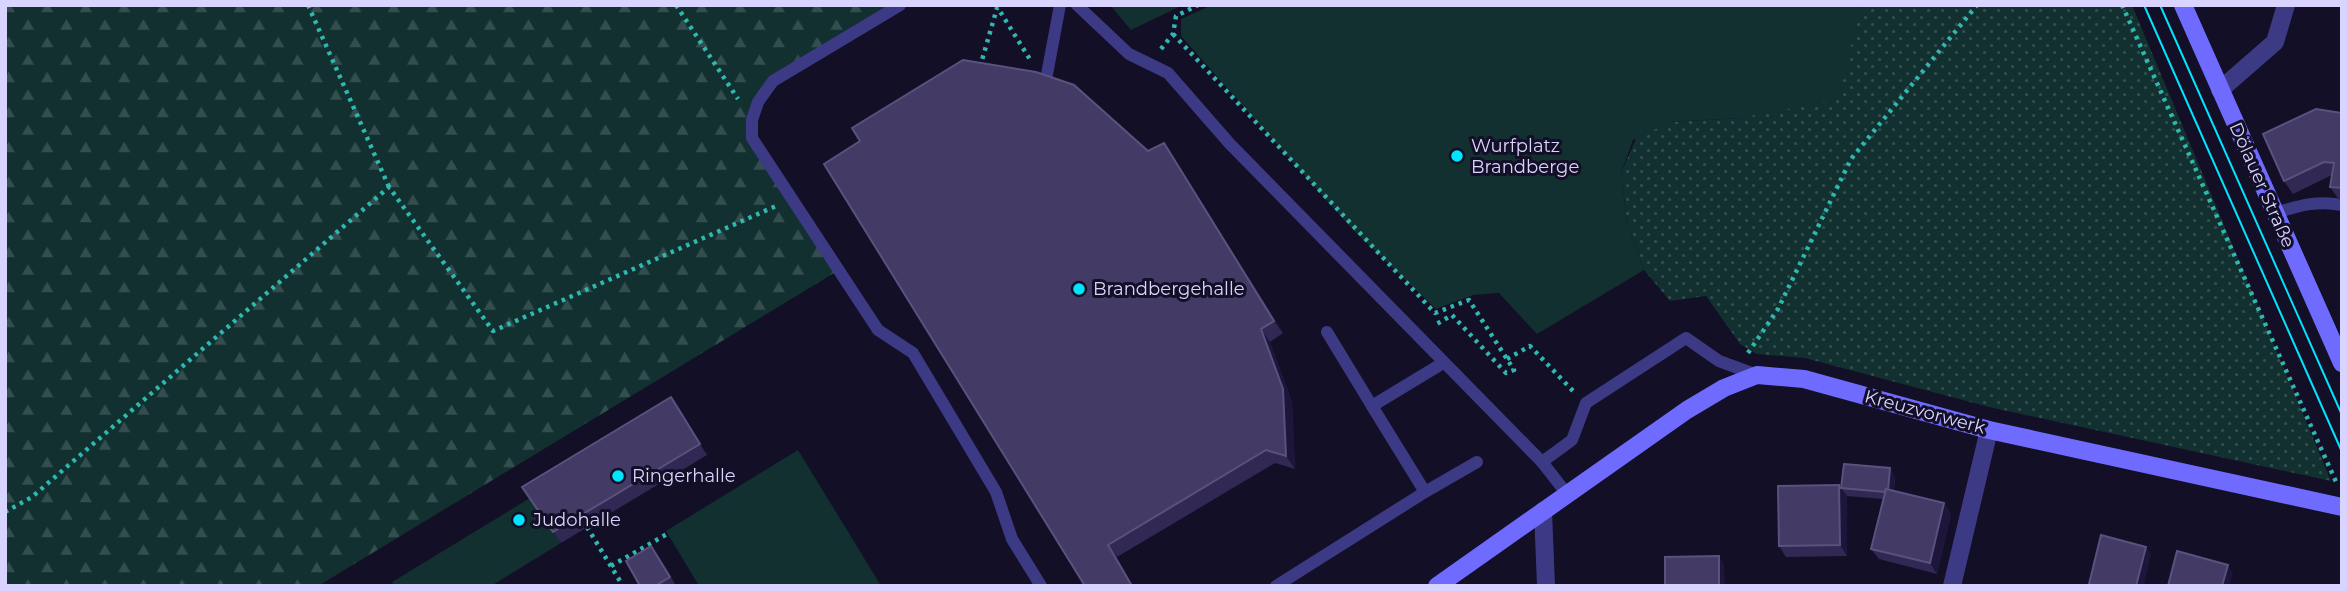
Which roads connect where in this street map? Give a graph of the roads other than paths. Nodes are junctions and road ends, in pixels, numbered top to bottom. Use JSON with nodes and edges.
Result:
{"nodes":[{"id":1,"x":900,"y":5,"type":"edge"},
{"id":2,"x":1059,"y":5,"type":"edge"},
{"id":3,"x":1077,"y":5,"type":"edge"},
{"id":4,"x":2183,"y":5,"type":"edge"},
{"id":5,"x":2286,"y":5,"type":"edge"},
{"id":6,"x":1045,"y":85,"type":"edge"},
{"id":7,"x":2220,"y":90,"type":"junction"},
{"id":8,"x":2342,"y":205,"type":"edge"},
{"id":9,"x":2275,"y":212,"type":"junction"},
{"id":10,"x":1327,"y":332,"type":"dead end"},
{"id":11,"x":1443,"y":363,"type":"junction"},
{"id":12,"x":2342,"y":363,"type":"edge"},
{"id":13,"x":1757,"y":375,"type":"junction"},
{"id":14,"x":1372,"y":406,"type":"junction"},
{"id":15,"x":1989,"y":430,"type":"junction"},
{"id":16,"x":1477,"y":462,"type":"dead end"},
{"id":17,"x":1542,"y":462,"type":"junction"},
{"id":18,"x":1425,"y":492,"type":"junction"},
{"id":19,"x":1567,"y":494,"type":"junction"},
{"id":20,"x":2341,"y":498,"type":"edge"},
{"id":21,"x":1543,"y":511,"type":"junction"},
{"id":22,"x":1041,"y":586,"type":"edge"},
{"id":23,"x":1276,"y":586,"type":"edge"},
{"id":24,"x":1437,"y":586,"type":"edge"},
{"id":25,"x":1546,"y":586,"type":"edge"},
{"id":26,"x":1952,"y":586,"type":"edge"}],
"edges":[{"from":1,"to":22,"type":"lane"},
{"from":2,"to":6,"type":"lane"},
{"from":3,"to":11,"type":"lane"},
{"from":4,"to":7,"type":"street","name":"Dölauer Straße"},
{"from":5,"to":7,"type":"street"},
{"from":7,"to":9,"type":"street","name":"Dölauer Straße"},
{"from":8,"to":9,"type":"lane"},
{"from":9,"to":12,"type":"street","name":"Dölauer Straße"},
{"from":10,"to":14,"type":"lane"},
{"from":11,"to":14,"type":"lane"},
{"from":11,"to":17,"type":"lane"},
{"from":13,"to":15,"type":"street","name":"Kreuzvorwerk"},
{"from":13,"to":17,"type":"lane"},
{"from":13,"to":19,"type":"street","name":"Kreuzvorwerk"},
{"from":14,"to":18,"type":"lane"},
{"from":15,"to":20,"type":"street","name":"Kreuzvorwerk"},
{"from":15,"to":26,"type":"street"},
{"from":16,"to":18,"type":"lane"},
{"from":17,"to":19,"type":"lane"},
{"from":18,"to":23,"type":"lane"},
{"from":19,"to":21,"type":"street","name":"Kreuzvorwerk"},
{"from":21,"to":24,"type":"street","name":"Kreuzvorwerk"},
{"from":21,"to":25,"type":"street"}]}
